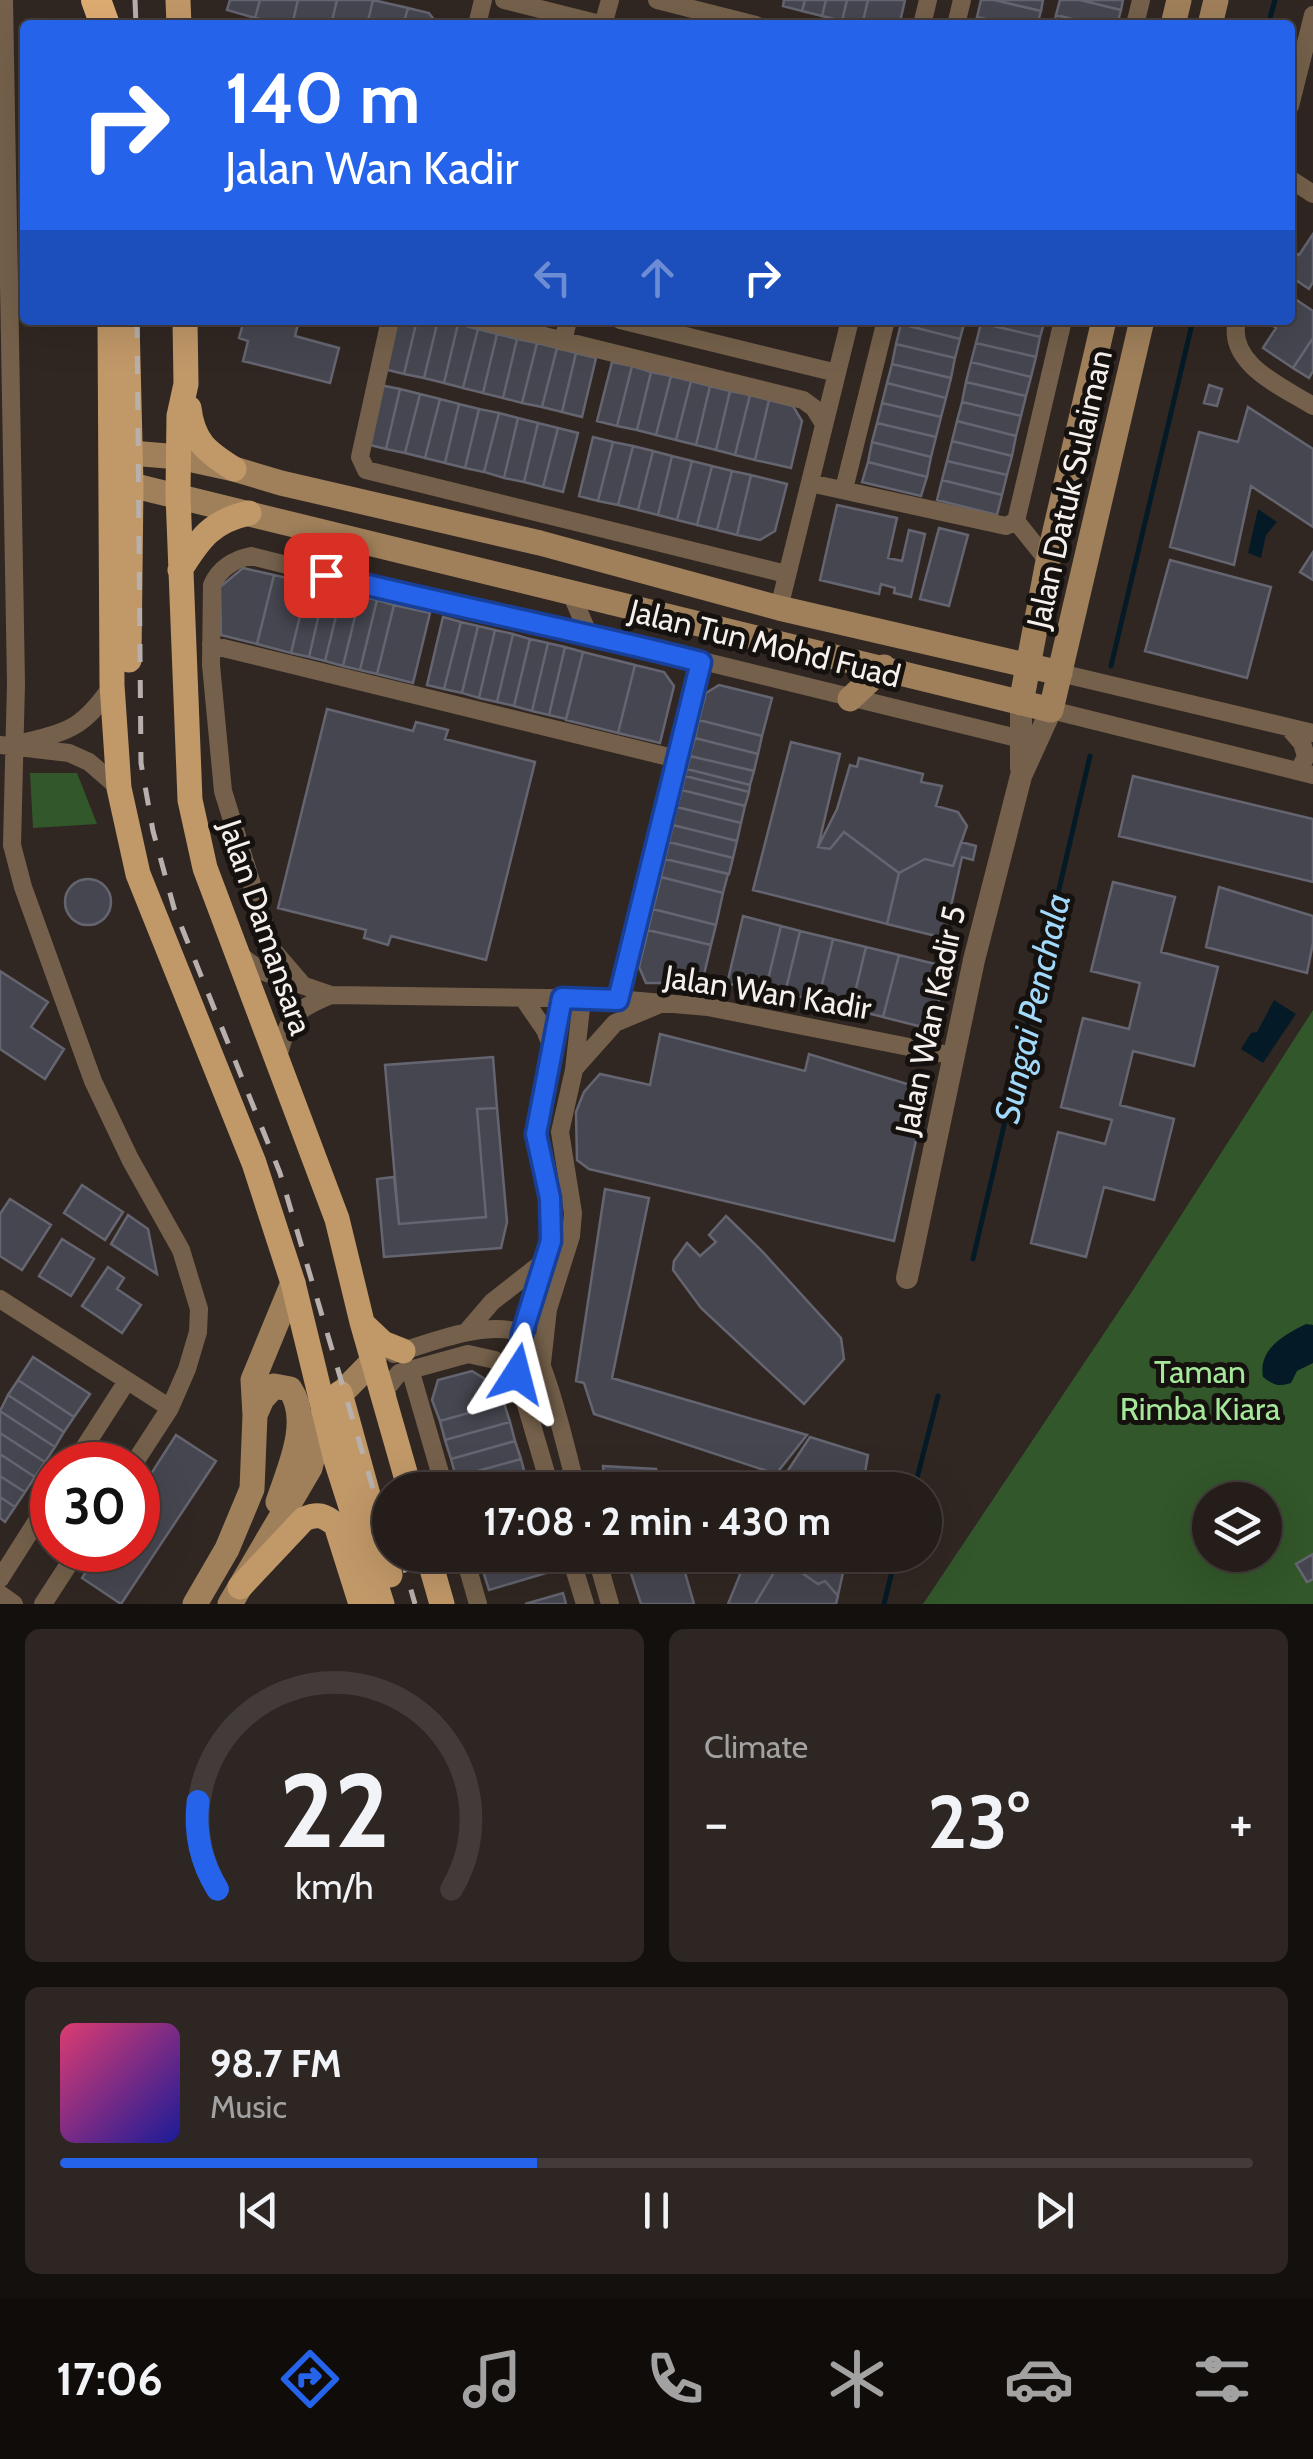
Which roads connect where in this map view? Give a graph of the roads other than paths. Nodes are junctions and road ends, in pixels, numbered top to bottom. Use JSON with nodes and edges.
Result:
{"nodes":[{"id":1,"x":4,"y":0,"type":"edge"},
{"id":2,"x":504,"y":0,"type":"edge"},
{"id":3,"x":656,"y":0,"type":"edge"},
{"id":4,"x":1313,"y":15,"type":"edge"},
{"id":5,"x":584,"y":20,"type":"edge"},
{"id":6,"x":736,"y":20,"type":"edge"},
{"id":7,"x":1295,"y":86,"type":"edge"},
{"id":8,"x":4,"y":218,"type":"edge"},
{"id":9,"x":110,"y":325,"type":"edge"},
{"id":10,"x":127,"y":325,"type":"edge"},
{"id":11,"x":185,"y":325,"type":"edge"},
{"id":12,"x":389,"y":325,"type":"edge"},
{"id":13,"x":499,"y":325,"type":"edge"},
{"id":14,"x":567,"y":325,"type":"edge"},
{"id":15,"x":640,"y":325,"type":"edge"},
{"id":16,"x":849,"y":325,"type":"edge"},
{"id":17,"x":885,"y":325,"type":"edge"},
{"id":18,"x":1062,"y":325,"type":"edge"},
{"id":19,"x":1103,"y":325,"type":"edge"},
{"id":20,"x":1141,"y":325,"type":"edge"},
{"id":21,"x":1236,"y":325,"type":"edge"},
{"id":22,"x":661,"y":330,"type":"junction"},
{"id":23,"x":563,"y":342,"type":"junction"},
{"id":24,"x":652,"y":364,"type":"junction"},
{"id":25,"x":836,"y":373,"type":"junction"},
{"id":26,"x":186,"y":384,"type":"junction"},
{"id":27,"x":1313,"y":406,"type":"edge"},
{"id":28,"x":824,"y":424,"type":"junction"},
{"id":29,"x":131,"y":453,"type":"junction"},
{"id":30,"x":180,"y":458,"type":"junction"},
{"id":31,"x":234,"y":469,"type":"junction"},
{"id":32,"x":380,"y":474,"type":"junction"},
{"id":33,"x":810,"y":483,"type":"junction"},
{"id":34,"x":131,"y":485,"type":"junction"},
{"id":35,"x":844,"y":489,"type":"junction"},
{"id":36,"x":178,"y":495,"type":"junction"},
{"id":37,"x":372,"y":502,"type":"junction"},
{"id":38,"x":250,"y":514,"type":"junction"},
{"id":39,"x":1016,"y":521,"type":"junction"},
{"id":40,"x":1048,"y":562,"type":"junction"},
{"id":41,"x":180,"y":570,"type":"junction"},
{"id":42,"x":786,"y":574,"type":"junction"},
{"id":43,"x":570,"y":591,"type":"junction"},
{"id":44,"x":779,"y":608,"type":"junction"},
{"id":45,"x":1038,"y":608,"type":"junction"},
{"id":46,"x":588,"y":633,"type":"junction"},
{"id":47,"x":210,"y":644,"type":"junction"},
{"id":48,"x":983,"y":655,"type":"junction"},
{"id":49,"x":701,"y":662,"type":"junction"},
{"id":50,"x":876,"y":665,"type":"junction"},
{"id":51,"x":1026,"y":665,"type":"junction"},
{"id":52,"x":1060,"y":673,"type":"junction"},
{"id":53,"x":112,"y":686,"type":"junction"},
{"id":54,"x":850,"y":699,"type":"junction"},
{"id":55,"x":1021,"y":704,"type":"junction"},
{"id":56,"x":1052,"y":710,"type":"junction"},
{"id":57,"x":1289,"y":728,"type":"junction"},
{"id":58,"x":1313,"y":733,"type":"edge"},
{"id":59,"x":1020,"y":738,"type":"junction"},
{"id":60,"x":8,"y":745,"type":"edge"},
{"id":61,"x":677,"y":759,"type":"junction"},
{"id":62,"x":1306,"y":773,"type":"edge"},
{"id":63,"x":1021,"y":776,"type":"junction"},
{"id":64,"x":119,"y":788,"type":"junction"},
{"id":65,"x":236,"y":952,"type":"junction"},
{"id":66,"x":303,"y":985,"type":"junction"},
{"id":67,"x":330,"y":995,"type":"junction"},
{"id":68,"x":522,"y":998,"type":"junction"},
{"id":69,"x":562,"y":998,"type":"junction"},
{"id":70,"x":582,"y":1000,"type":"junction"},
{"id":71,"x":618,"y":1000,"type":"junction"},
{"id":72,"x":663,"y":1003,"type":"junction"},
{"id":73,"x":553,"y":1050,"type":"junction"},
{"id":74,"x":954,"y":1056,"type":"junction"},
{"id":75,"x":277,"y":1059,"type":"junction"},
{"id":76,"x":574,"y":1070,"type":"junction"},
{"id":77,"x":547,"y":1258,"type":"junction"},
{"id":78,"x":906,"y":1278,"type":"dead end"},
{"id":79,"x":293,"y":1283,"type":"junction"},
{"id":80,"x":0,"y":1299,"type":"edge"},
{"id":81,"x":362,"y":1322,"type":"junction"},
{"id":82,"x":468,"y":1330,"type":"junction"},
{"id":83,"x":522,"y":1334,"type":"junction"},
{"id":84,"x":374,"y":1360,"type":"junction"},
{"id":85,"x":408,"y":1360,"type":"junction"},
{"id":86,"x":542,"y":1363,"type":"junction"},
{"id":87,"x":517,"y":1374,"type":"junction"},
{"id":88,"x":128,"y":1381,"type":"junction"},
{"id":89,"x":332,"y":1402,"type":"junction"},
{"id":90,"x":170,"y":1408,"type":"junction"},
{"id":91,"x":387,"y":1412,"type":"junction"},
{"id":92,"x":255,"y":1415,"type":"junction"},
{"id":93,"x":88,"y":1442,"type":"edge"},
{"id":94,"x":148,"y":1442,"type":"edge"},
{"id":95,"x":336,"y":1460,"type":"junction"},
{"id":96,"x":405,"y":1472,"type":"edge"},
{"id":97,"x":440,"y":1472,"type":"edge"},
{"id":98,"x":546,"y":1472,"type":"edge"},
{"id":99,"x":572,"y":1472,"type":"edge"},
{"id":100,"x":30,"y":1532,"type":"edge"},
{"id":101,"x":343,"y":1546,"type":"junction"},
{"id":102,"x":262,"y":1551,"type":"junction"},
{"id":103,"x":64,"y":1572,"type":"edge"},
{"id":104,"x":433,"y":1572,"type":"edge"},
{"id":105,"x":469,"y":1572,"type":"edge"},
{"id":106,"x":575,"y":1572,"type":"edge"},
{"id":107,"x":601,"y":1572,"type":"edge"},
{"id":108,"x":0,"y":1579,"type":"edge"},
{"id":109,"x":0,"y":1594,"type":"edge"},
{"id":110,"x":235,"y":1596,"type":"edge"},
{"id":111,"x":14,"y":1604,"type":"edge"},
{"id":112,"x":43,"y":1604,"type":"edge"},
{"id":113,"x":195,"y":1604,"type":"edge"},
{"id":114,"x":360,"y":1604,"type":"edge"},
{"id":115,"x":382,"y":1604,"type":"edge"},
{"id":116,"x":398,"y":1604,"type":"edge"},
{"id":117,"x":442,"y":1604,"type":"edge"},
{"id":118,"x":478,"y":1604,"type":"edge"},
{"id":119,"x":585,"y":1604,"type":"edge"},
{"id":120,"x":610,"y":1604,"type":"edge"}],
"edges":[{"from":1,"to":8,"type":"street"},
{"from":2,"to":5,"type":"street"},
{"from":3,"to":6,"type":"street"},
{"from":4,"to":7,"type":"street"},
{"from":8,"to":60,"type":"street"},
{"from":9,"to":53,"type":"main road"},
{"from":10,"to":29,"type":"main road"},
{"from":11,"to":26,"type":"main road","name":"Jalan Damansara"},
{"from":12,"to":32,"type":"street"},
{"from":13,"to":23,"type":"street"},
{"from":14,"to":23,"type":"street"},
{"from":15,"to":22,"type":"street"},
{"from":16,"to":25,"type":"street"},
{"from":17,"to":35,"type":"street"},
{"from":18,"to":39,"type":"street"},
{"from":19,"to":40,"type":"main road","name":"Jalan Datuk Sulaiman"},
{"from":20,"to":52,"type":"main road","name":"Jalan Datuk Sulaiman"},
{"from":21,"to":27,"type":"street"},
{"from":22,"to":24,"type":"street"},
{"from":22,"to":25,"type":"street"},
{"from":23,"to":24,"type":"street"},
{"from":24,"to":28,"type":"street"},
{"from":25,"to":28,"type":"street"},
{"from":26,"to":30,"type":"main road","name":"Jalan Damansara"},
{"from":26,"to":31,"type":"main road"},
{"from":28,"to":33,"type":"street"},
{"from":29,"to":30,"type":"main road","name":"Jalan Tun Mohd Fuad"},
{"from":29,"to":34,"type":"main road"},
{"from":30,"to":31,"type":"main road","name":"Jalan Tun Mohd Fuad"},
{"from":30,"to":36,"type":"main road","name":"Jalan Damansara"},
{"from":31,"to":37,"type":"main road","name":"Jalan Tun Mohd Fuad"},
{"from":32,"to":37,"type":"street"},
{"from":32,"to":42,"type":"street"},
{"from":33,"to":35,"type":"street"},
{"from":33,"to":42,"type":"street"},
{"from":34,"to":36,"type":"main road","name":"Jalan Tun Mohd Fuad"},
{"from":34,"to":64,"type":"main road"},
{"from":35,"to":39,"type":"street"},
{"from":36,"to":38,"type":"main road","name":"Jalan Tun Mohd Fuad"},
{"from":36,"to":41,"type":"main road","name":"Jalan Damansara"},
{"from":37,"to":44,"type":"main road","name":"Jalan Tun Mohd Fuad"},
{"from":38,"to":41,"type":"main road"},
{"from":38,"to":43,"type":"main road","name":"Jalan Tun Mohd Fuad"},
{"from":39,"to":40,"type":"street"},
{"from":40,"to":45,"type":"main road","name":"Jalan Datuk Sulaiman"},
{"from":41,"to":65,"type":"main road","name":"Jalan Damansara"},
{"from":42,"to":44,"type":"street"},
{"from":43,"to":46,"type":"street"},
{"from":43,"to":50,"type":"main road","name":"Jalan Tun Mohd Fuad"},
{"from":44,"to":48,"type":"main road","name":"Jalan Tun Mohd Fuad"},
{"from":44,"to":50,"type":"main road"},
{"from":45,"to":48,"type":"main road"},
{"from":45,"to":51,"type":"main road","name":"Jalan Datuk Sulaiman"},
{"from":46,"to":47,"type":"street","name":"Jalan Tun Mohd Fuad"},
{"from":46,"to":49,"type":"street","name":"Jalan Tun Mohd Fuad"},
{"from":47,"to":61,"type":"street"},
{"from":47,"to":66,"type":"street","name":"Jalan Tun Mohd Fuad"},
{"from":48,"to":51,"type":"main road","name":"Jalan Tun Mohd Fuad"},
{"from":49,"to":54,"type":"street","name":"Jalan Tun Mohd Fuad"},
{"from":49,"to":61,"type":"street"},
{"from":50,"to":54,"type":"main road"},
{"from":50,"to":55,"type":"main road","name":"Jalan Tun Mohd Fuad"},
{"from":51,"to":52,"type":"main road","name":"Jalan Tun Mohd Fuad"},
{"from":51,"to":55,"type":"main road","name":"Jalan Datuk Sulaiman"},
{"from":52,"to":56,"type":"main road","name":"Jalan Datuk Sulaiman"},
{"from":52,"to":57,"type":"street","name":"Jalan Tun Mohd Fuad"},
{"from":53,"to":60,"type":"street"},
{"from":53,"to":64,"type":"main road"},
{"from":54,"to":59,"type":"street","name":"Jalan Tun Mohd Fuad"},
{"from":55,"to":56,"type":"main road","name":"Jalan Tun Mohd Fuad"},
{"from":55,"to":59,"type":"street","name":"Jalan Wan Kadir 5"},
{"from":56,"to":62,"type":"street","name":"Jalan Tun Mohd Fuad"},
{"from":56,"to":63,"type":"street","name":"Jalan Wan Kadir 5"},
{"from":57,"to":58,"type":"street","name":"Jalan Tun Mohd Fuad"},
{"from":57,"to":62,"type":"street","name":"Jalan Tun Mohd Fuad"},
{"from":59,"to":63,"type":"street","name":"Jalan Wan Kadir 5"},
{"from":60,"to":64,"type":"street"},
{"from":60,"to":90,"type":"street"},
{"from":61,"to":71,"type":"street"},
{"from":63,"to":74,"type":"street","name":"Jalan Wan Kadir 5"},
{"from":64,"to":79,"type":"main road"},
{"from":65,"to":66,"type":"street","name":"Jalan Wan Kadir"},
{"from":65,"to":75,"type":"main road","name":"Jalan Damansara"},
{"from":66,"to":67,"type":"street","name":"Jalan Wan Kadir"},
{"from":67,"to":68,"type":"street","name":"Jalan Wan Kadir"},
{"from":67,"to":75,"type":"street"},
{"from":68,"to":69,"type":"street","name":"Jalan Wan Kadir"},
{"from":68,"to":73,"type":"street"},
{"from":69,"to":70,"type":"street","name":"Jalan Wan Kadir"},
{"from":69,"to":73,"type":"street"},
{"from":70,"to":71,"type":"street","name":"Jalan Wan Kadir"},
{"from":70,"to":76,"type":"street"},
{"from":71,"to":72,"type":"street","name":"Jalan Wan Kadir"},
{"from":72,"to":74,"type":"street","name":"Jalan Wan Kadir"},
{"from":72,"to":76,"type":"street"},
{"from":73,"to":77,"type":"street"},
{"from":74,"to":78,"type":"street","name":"Jalan Wan Kadir 5"},
{"from":75,"to":81,"type":"main road","name":"Jalan Damansara"},
{"from":76,"to":86,"type":"street"},
{"from":77,"to":82,"type":"street"},
{"from":77,"to":83,"type":"street"},
{"from":79,"to":89,"type":"main road"},
{"from":79,"to":92,"type":"main road"},
{"from":80,"to":88,"type":"street"},
{"from":81,"to":84,"type":"main road","name":"Jalan Damansara"},
{"from":81,"to":85,"type":"main road"},
{"from":82,"to":83,"type":"street"},
{"from":82,"to":85,"type":"street"},
{"from":83,"to":86,"type":"street"},
{"from":83,"to":87,"type":"street"},
{"from":84,"to":85,"type":"street"},
{"from":84,"to":89,"type":"main road"},
{"from":84,"to":91,"type":"main road","name":"Jalan Damansara"},
{"from":85,"to":87,"type":"street"},
{"from":85,"to":91,"type":"street"},
{"from":85,"to":97,"type":"street"},
{"from":86,"to":99,"type":"street"},
{"from":87,"to":98,"type":"street"},
{"from":88,"to":90,"type":"street"},
{"from":88,"to":93,"type":"street"},
{"from":89,"to":95,"type":"main road"},
{"from":89,"to":102,"type":"main road"},
{"from":89,"to":116,"type":"main road"},
{"from":90,"to":94,"type":"street"},
{"from":91,"to":96,"type":"main road","name":"Jalan Damansara"},
{"from":92,"to":102,"type":"main road"},
{"from":92,"to":113,"type":"main road"},
{"from":95,"to":101,"type":"main road"},
{"from":95,"to":115,"type":"main road"},
{"from":100,"to":108,"type":"street"},
{"from":101,"to":110,"type":"main road"},
{"from":101,"to":114,"type":"main road"},
{"from":102,"to":110,"type":"main road"},
{"from":103,"to":112,"type":"street"},
{"from":104,"to":117,"type":"main road"},
{"from":105,"to":118,"type":"street"},
{"from":106,"to":119,"type":"street"},
{"from":107,"to":120,"type":"street"},
{"from":109,"to":111,"type":"street"}]}
